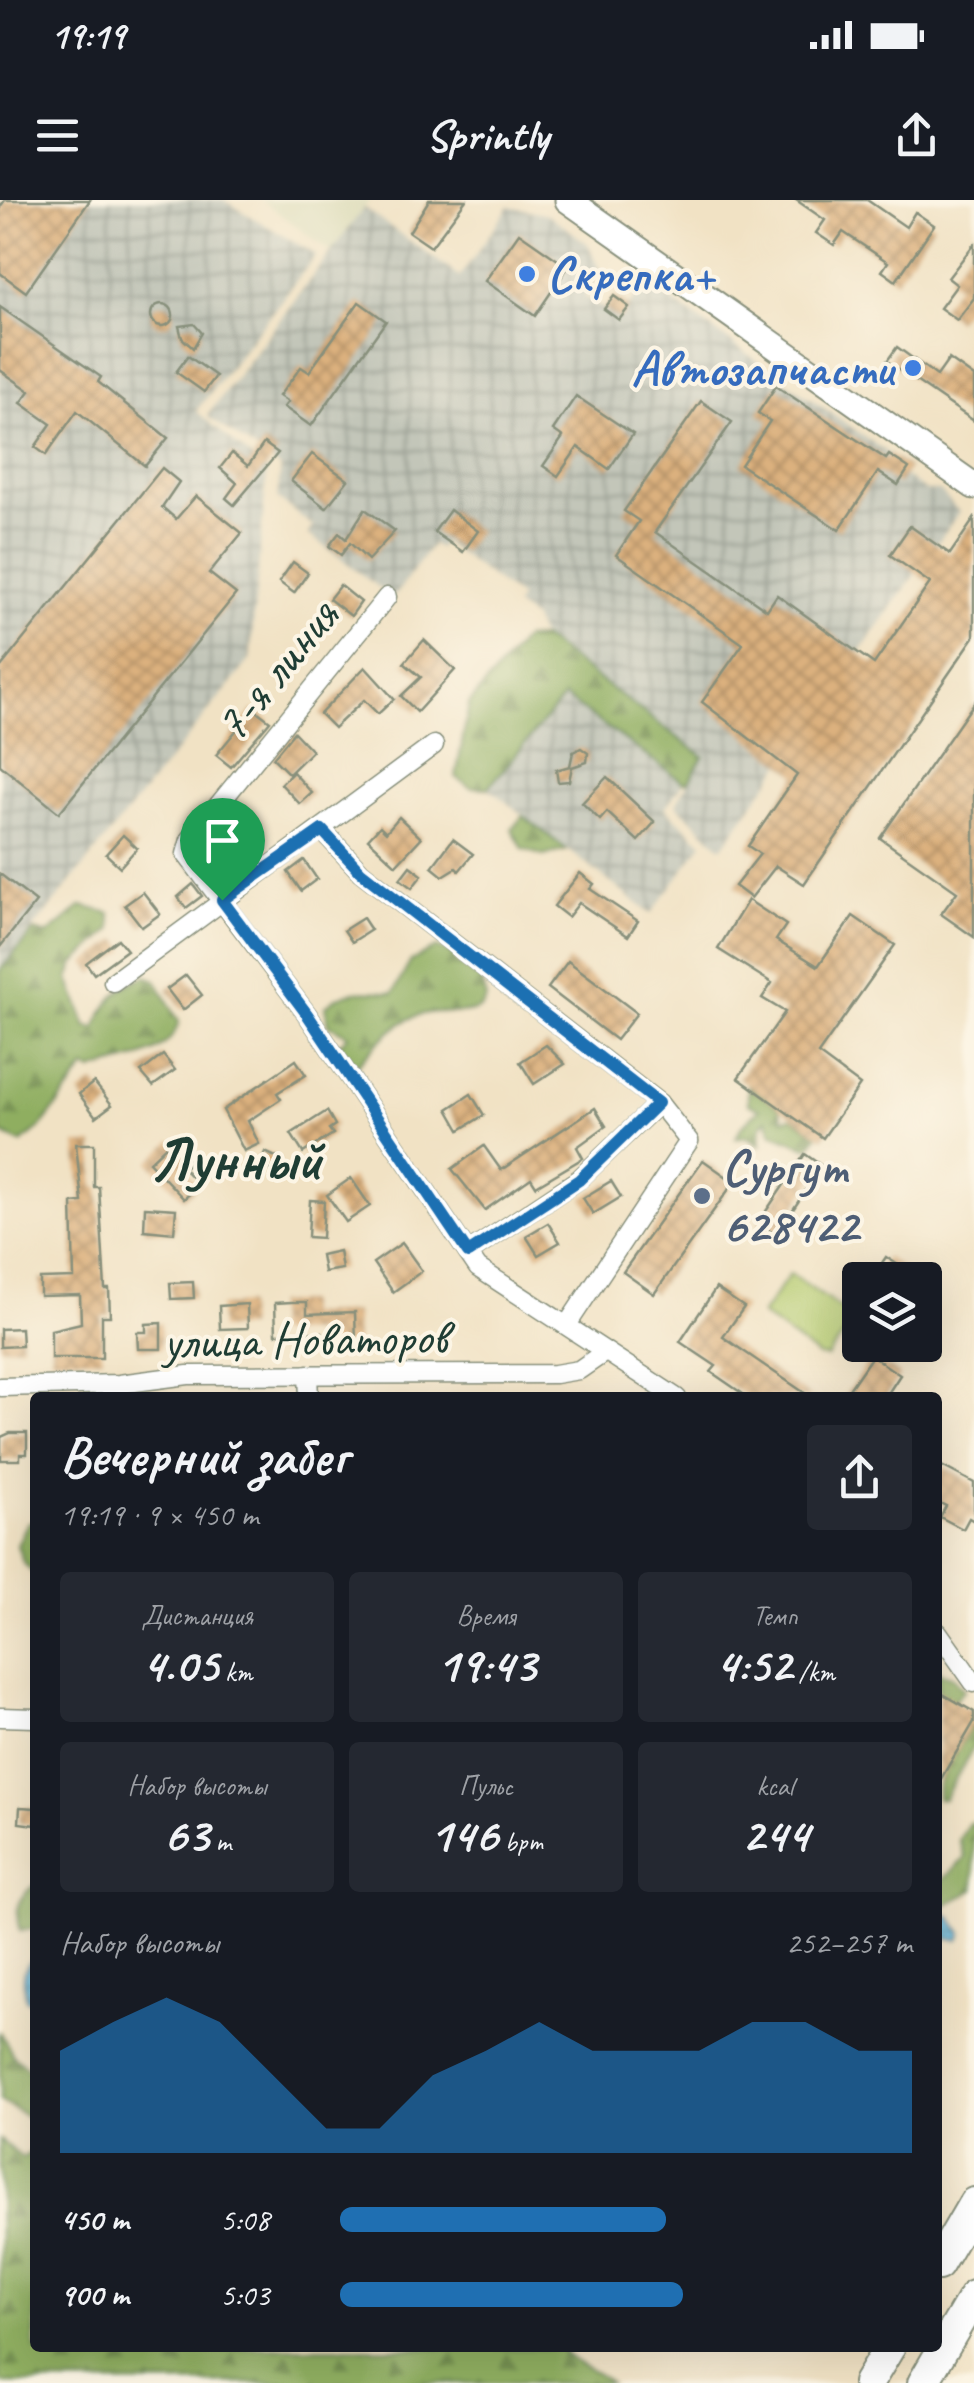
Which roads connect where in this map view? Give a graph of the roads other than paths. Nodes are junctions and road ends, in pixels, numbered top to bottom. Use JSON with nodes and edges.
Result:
{"nodes":[{"id":1,"x":568,"y":200,"type":"edge"},
{"id":2,"x":974,"y":486,"type":"edge"},
{"id":3,"x":387,"y":597,"type":"dead end"},
{"id":4,"x":434,"y":745,"type":"dead end"},
{"id":5,"x":322,"y":830,"type":"junction"},
{"id":6,"x":222,"y":900,"type":"junction"},
{"id":7,"x":114,"y":982,"type":"dead end"},
{"id":8,"x":658,"y":1103,"type":"junction"},
{"id":9,"x":468,"y":1253,"type":"junction"},
{"id":10,"x":566,"y":1325,"type":"junction"},
{"id":11,"x":605,"y":1352,"type":"junction"},
{"id":12,"x":308,"y":1374,"type":"junction"},
{"id":13,"x":412,"y":1377,"type":"junction"},
{"id":14,"x":0,"y":1387,"type":"edge"},
{"id":15,"x":308,"y":1392,"type":"edge"},
{"id":16,"x":412,"y":1392,"type":"edge"},
{"id":17,"x":667,"y":1392,"type":"edge"},
{"id":18,"x":942,"y":1638,"type":"edge"},
{"id":19,"x":974,"y":1682,"type":"edge"},
{"id":20,"x":0,"y":1717,"type":"edge"},
{"id":21,"x":30,"y":1718,"type":"edge"},
{"id":22,"x":974,"y":2203,"type":"edge"},
{"id":23,"x":942,"y":2258,"type":"edge"},
{"id":24,"x":974,"y":2296,"type":"edge"},
{"id":25,"x":942,"y":2351,"type":"edge"},
{"id":26,"x":887,"y":2352,"type":"edge"},
{"id":27,"x":941,"y":2352,"type":"edge"},
{"id":28,"x":868,"y":2383,"type":"edge"},
{"id":29,"x":923,"y":2383,"type":"edge"}],
"edges":[{"from":1,"to":2,"type":"main road"},
{"from":3,"to":6,"type":"street","name":"7-я линия"},
{"from":4,"to":5,"type":"street"},
{"from":5,"to":6,"type":"street"},
{"from":5,"to":8,"type":"street"},
{"from":6,"to":7,"type":"street"},
{"from":6,"to":9,"type":"street"},
{"from":8,"to":9,"type":"street"},
{"from":8,"to":10,"type":"street"},
{"from":9,"to":10,"type":"street"},
{"from":10,"to":11,"type":"street"},
{"from":11,"to":13,"type":"street","name":"улица Новаторов"},
{"from":11,"to":17,"type":"street"},
{"from":12,"to":13,"type":"street","name":"улица Новаторов"},
{"from":12,"to":14,"type":"street","name":"улица Новаторов"},
{"from":12,"to":15,"type":"street"},
{"from":13,"to":16,"type":"street"},
{"from":18,"to":19,"type":"street"},
{"from":20,"to":21,"type":"street"},
{"from":22,"to":23,"type":"main road"},
{"from":24,"to":25,"type":"main road"},
{"from":26,"to":28,"type":"main road"},
{"from":27,"to":29,"type":"main road"}]}
